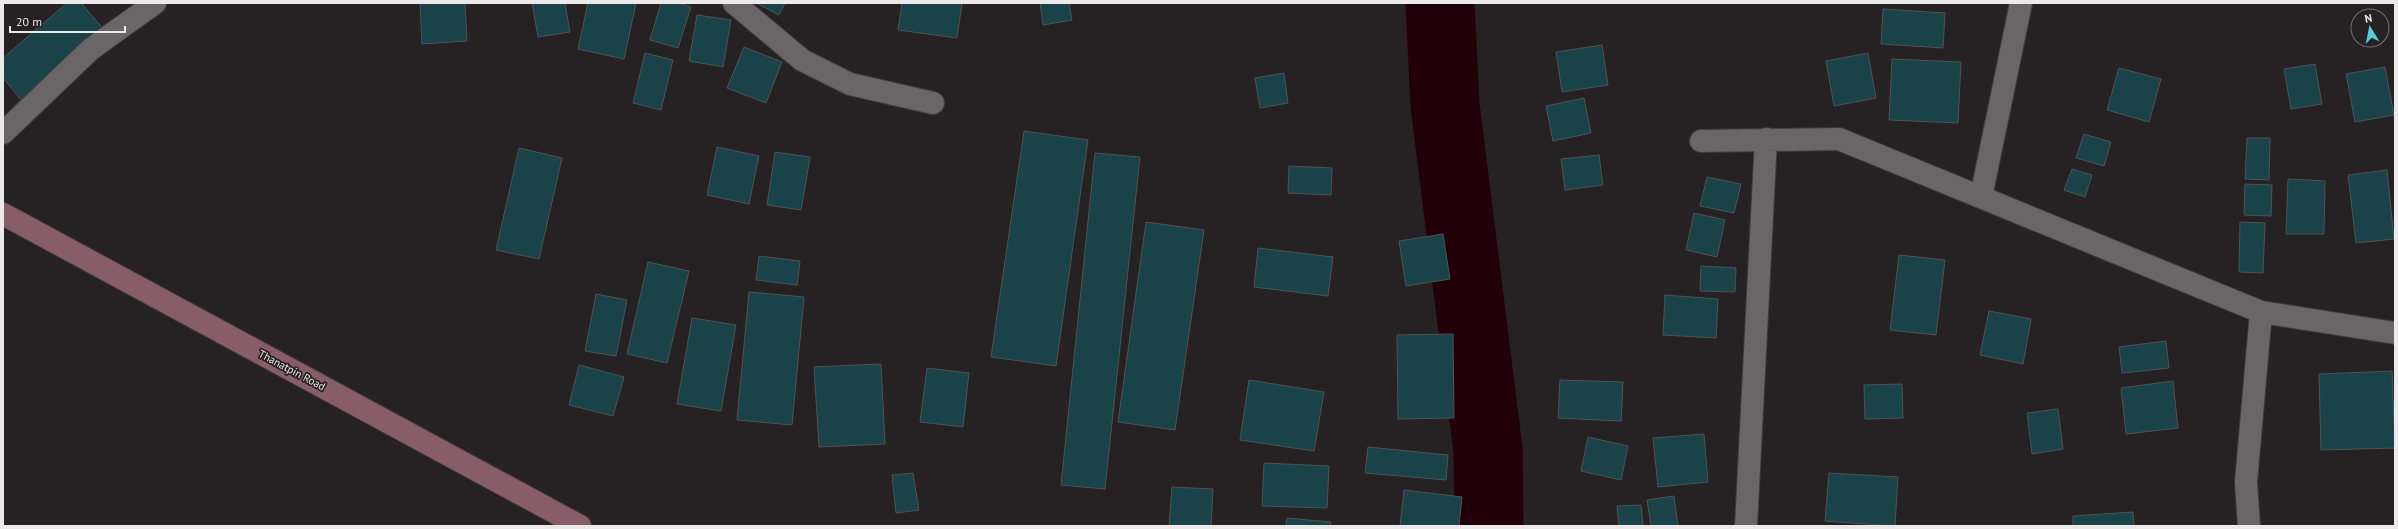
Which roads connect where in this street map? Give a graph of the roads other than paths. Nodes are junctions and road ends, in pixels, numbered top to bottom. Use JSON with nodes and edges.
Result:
{"nodes":[{"id":1,"x":155,"y":3,"type":"edge"},
{"id":2,"x":734,"y":3,"type":"edge"},
{"id":3,"x":2021,"y":3,"type":"edge"},
{"id":4,"x":933,"y":103,"type":"dead end"},
{"id":5,"x":3,"y":133,"type":"edge"},
{"id":6,"x":1766,"y":139,"type":"junction"},
{"id":7,"x":1701,"y":141,"type":"dead end"},
{"id":8,"x":1981,"y":197,"type":"junction"},
{"id":9,"x":3,"y":214,"type":"edge"},
{"id":10,"x":2261,"y":312,"type":"junction"},
{"id":11,"x":2395,"y":333,"type":"edge"},
{"id":12,"x":580,"y":526,"type":"edge"},
{"id":13,"x":1746,"y":526,"type":"edge"},
{"id":14,"x":2249,"y":526,"type":"edge"}],
"edges":[{"from":1,"to":5,"type":"street"},
{"from":2,"to":4,"type":"street"},
{"from":3,"to":8,"type":"street"},
{"from":6,"to":7,"type":"street"},
{"from":6,"to":8,"type":"street"},
{"from":6,"to":13,"type":"street"},
{"from":8,"to":10,"type":"street"},
{"from":9,"to":12,"type":"main road","name":"Thanatpin Road"},
{"from":10,"to":11,"type":"street"},
{"from":10,"to":14,"type":"street"}]}
